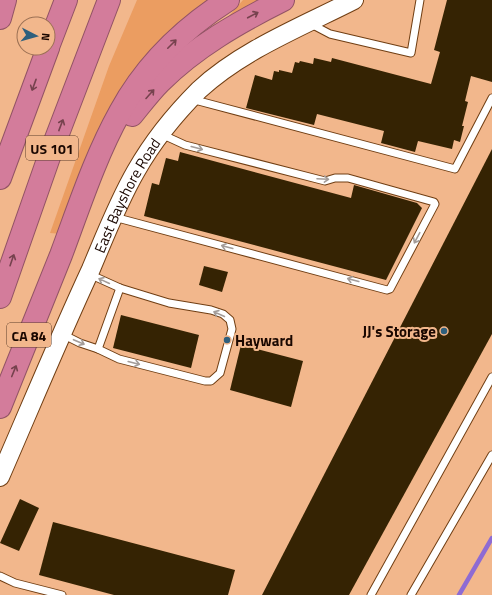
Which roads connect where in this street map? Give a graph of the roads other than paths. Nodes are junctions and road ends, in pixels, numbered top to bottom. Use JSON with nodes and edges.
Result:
{"nodes":[{"id":1,"x":5,"y":0,"type":"edge"},
{"id":2,"x":66,"y":0,"type":"edge"},
{"id":3,"x":109,"y":0,"type":"edge"},
{"id":4,"x":228,"y":0,"type":"edge"},
{"id":5,"x":283,"y":0,"type":"edge"},
{"id":6,"x":354,"y":0,"type":"edge"},
{"id":7,"x":420,"y":0,"type":"edge"},
{"id":8,"x":0,"y":18,"type":"edge"},
{"id":9,"x":309,"y":23,"type":"junction"},
{"id":10,"x":56,"y":27,"type":"edge"},
{"id":11,"x":45,"y":56,"type":"edge"},
{"id":12,"x":492,"y":98,"type":"edge"},
{"id":13,"x":191,"y":99,"type":"junction"},
{"id":14,"x":160,"y":134,"type":"junction"},
{"id":15,"x":0,"y":178,"type":"edge"},
{"id":16,"x":114,"y":217,"type":"junction"},
{"id":17,"x":58,"y":262,"type":"junction"},
{"id":18,"x":89,"y":274,"type":"junction"},
{"id":19,"x":120,"y":288,"type":"junction"},
{"id":20,"x":0,"y":297,"type":"edge"},
{"id":21,"x":61,"y":334,"type":"junction"},
{"id":22,"x":98,"y":349,"type":"junction"},
{"id":23,"x":492,"y":377,"type":"edge"},
{"id":24,"x":0,"y":407,"type":"edge"},
{"id":25,"x":492,"y":455,"type":"edge"},
{"id":26,"x":0,"y":477,"type":"edge"},
{"id":27,"x":0,"y":576,"type":"edge"},
{"id":28,"x":62,"y":595,"type":"edge"},
{"id":29,"x":371,"y":595,"type":"edge"},
{"id":30,"x":411,"y":595,"type":"edge"}],
"edges":[{"from":1,"to":8,"type":"highway"},
{"from":2,"to":10,"type":"highway","number":"US 101"},
{"from":20,"to":3,"type":"highway","number":"US 101","one_way":true},
{"from":17,"to":4,"type":"highway","one_way":true},
{"from":17,"to":5,"type":"highway","one_way":true},
{"from":6,"to":9,"type":"street","name":"East Bayshore Road"},
{"from":7,"to":9,"type":"lane"},
{"from":9,"to":13,"type":"street","name":"East Bayshore Road"},
{"from":11,"to":15,"type":"highway","number":"US 101","one_way":true},
{"from":12,"to":13,"type":"lane"},
{"from":13,"to":14,"type":"street","name":"East Bayshore Road"},
{"from":14,"to":16,"type":"street","name":"East Bayshore Road"},
{"from":14,"to":16,"type":"lane","one_way":true},
{"from":16,"to":18,"type":"street","name":"East Bayshore Road"},
{"from":24,"to":17,"type":"highway","number":"CA 84","one_way":true},
{"from":19,"to":18,"type":"lane","one_way":true},
{"from":18,"to":21,"type":"street","name":"East Bayshore Road"},
{"from":19,"to":22,"type":"lane"},
{"from":22,"to":19,"type":"lane","one_way":true},
{"from":21,"to":22,"type":"lane","one_way":true},
{"from":21,"to":26,"type":"street","name":"East Bayshore Road"},
{"from":23,"to":29,"type":"lane"},
{"from":25,"to":30,"type":"lane"},
{"from":27,"to":28,"type":"lane"}]}
